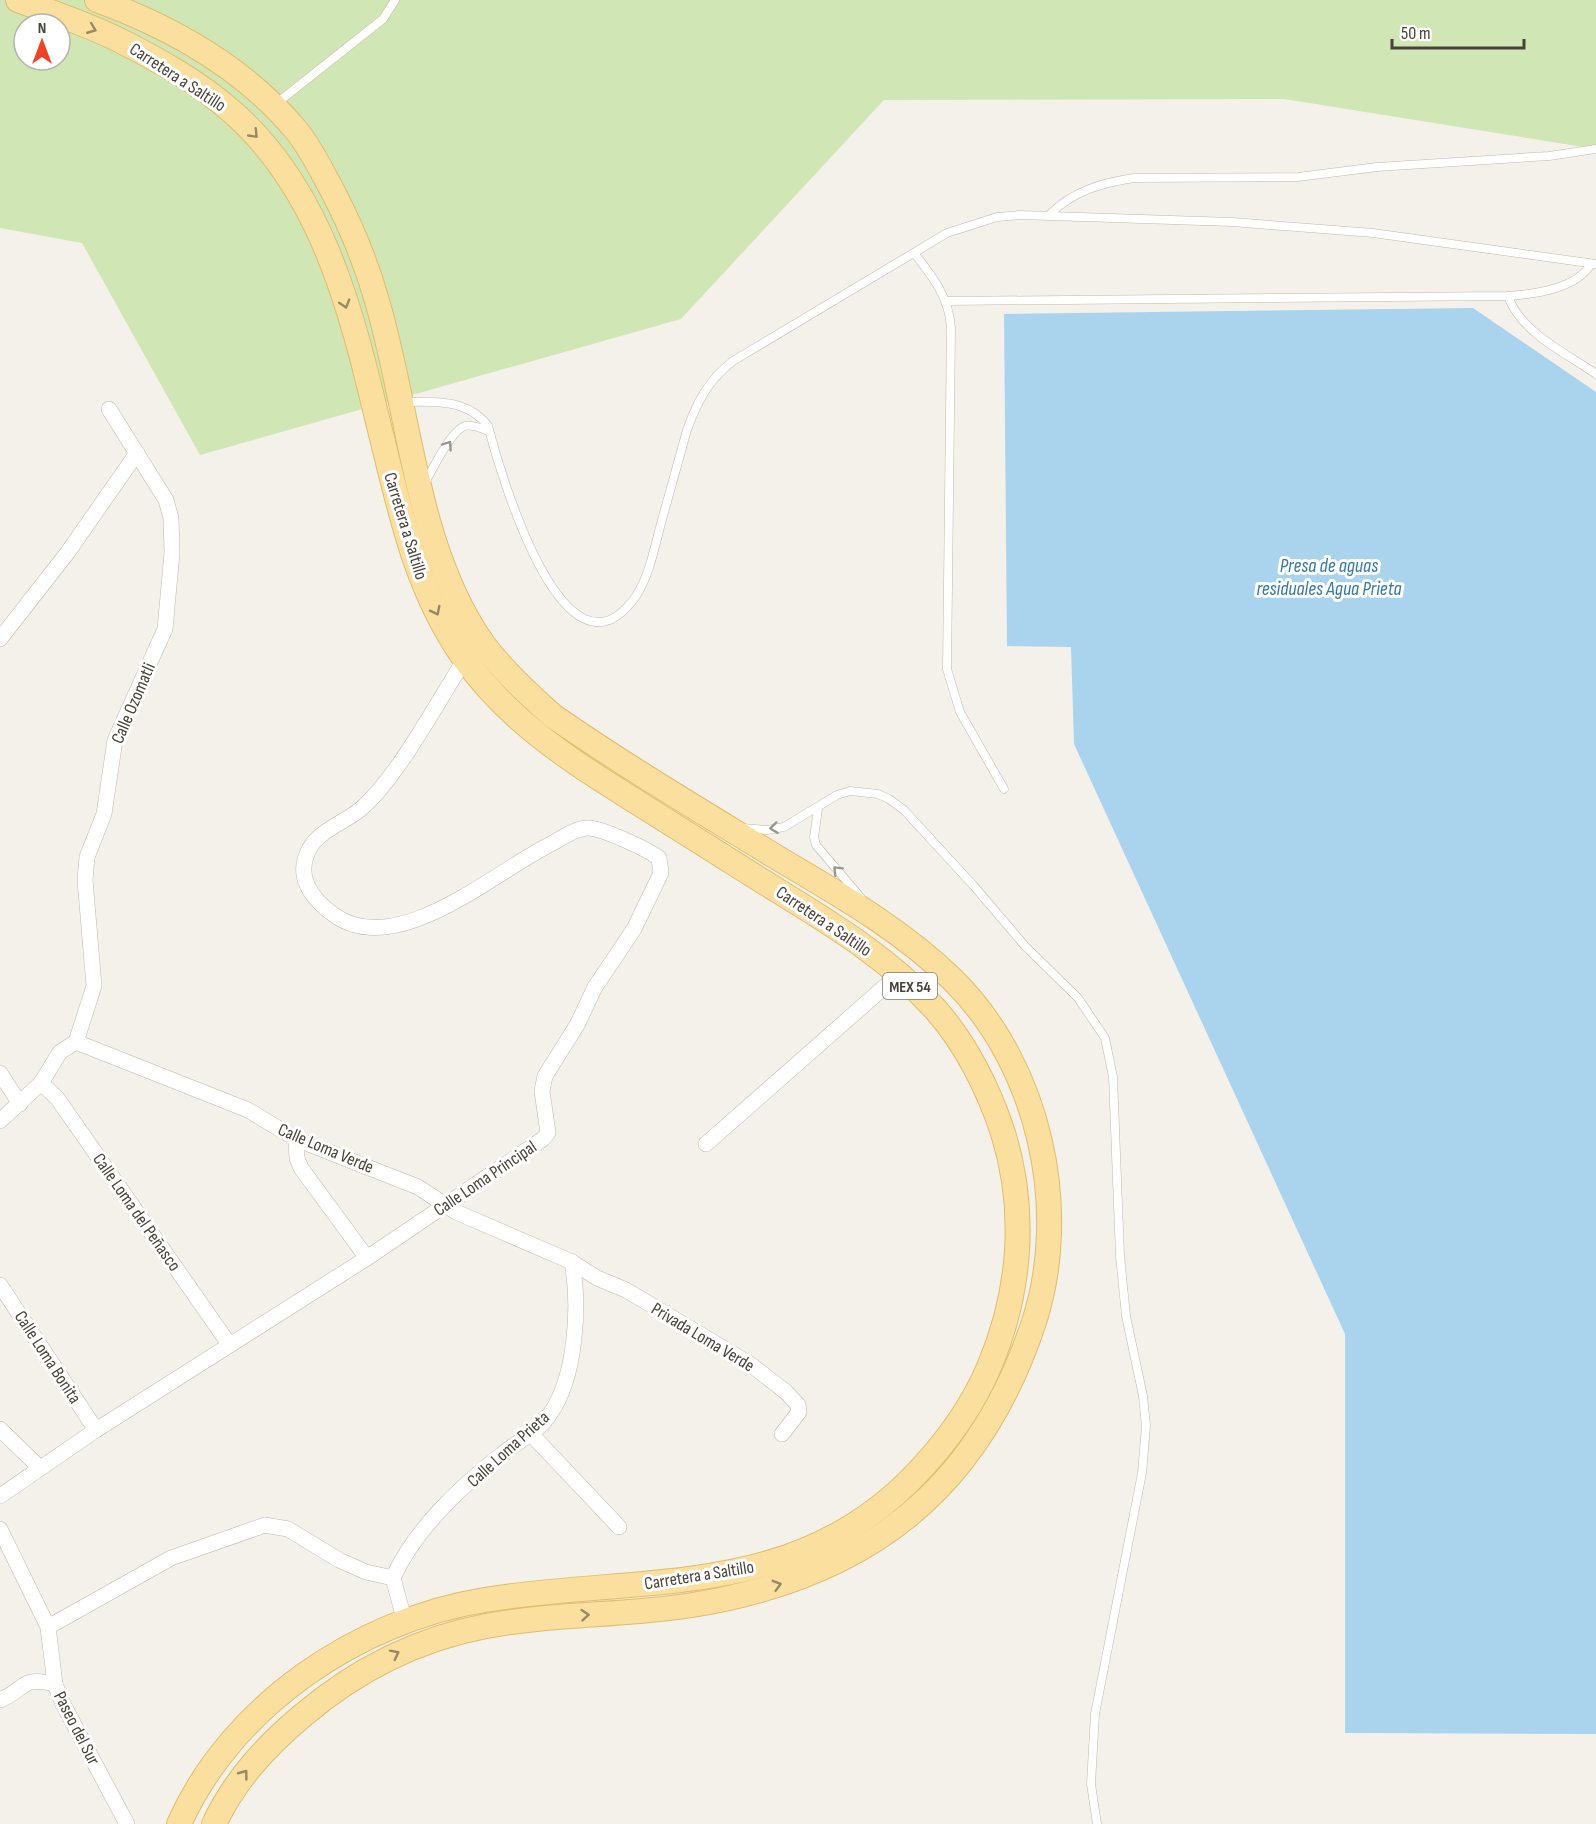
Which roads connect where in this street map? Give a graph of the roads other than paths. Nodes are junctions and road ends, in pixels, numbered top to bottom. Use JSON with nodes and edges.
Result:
{"nodes":[{"id":1,"x":18,"y":0,"type":"edge"},
{"id":2,"x":98,"y":0,"type":"edge"},
{"id":3,"x":395,"y":0,"type":"edge"},
{"id":4,"x":273,"y":106,"type":"junction"},
{"id":5,"x":1596,"y":149,"type":"edge"},
{"id":6,"x":1048,"y":215,"type":"junction"},
{"id":7,"x":914,"y":253,"type":"junction"},
{"id":8,"x":1594,"y":264,"type":"edge"},
{"id":9,"x":1508,"y":297,"type":"junction"},
{"id":10,"x":946,"y":301,"type":"junction"},
{"id":11,"x":1596,"y":374,"type":"edge"},
{"id":12,"x":401,"y":402,"type":"junction"},
{"id":13,"x":110,"y":409,"type":"dead end"},
{"id":14,"x":489,"y":431,"type":"junction"},
{"id":15,"x":137,"y":453,"type":"junction"},
{"id":16,"x":422,"y":489,"type":"junction"},
{"id":17,"x":0,"y":639,"type":"edge"},
{"id":18,"x":465,"y":659,"type":"junction"},
{"id":19,"x":1004,"y":789,"type":"dead end"},
{"id":20,"x":818,"y":809,"type":"junction"},
{"id":21,"x":725,"y":826,"type":"junction"},
{"id":22,"x":874,"y":915,"type":"junction"},
{"id":23,"x":898,"y":975,"type":"junction"},
{"id":24,"x":76,"y":1042,"type":"junction"},
{"id":25,"x":0,"y":1073,"type":"edge"},
{"id":26,"x":41,"y":1083,"type":"junction"},
{"id":27,"x":20,"y":1104,"type":"junction"},
{"id":28,"x":0,"y":1121,"type":"edge"},
{"id":29,"x":296,"y":1139,"type":"junction"},
{"id":30,"x":706,"y":1144,"type":"dead end"},
{"id":31,"x":444,"y":1204,"type":"junction"},
{"id":32,"x":367,"y":1258,"type":"junction"},
{"id":33,"x":572,"y":1262,"type":"junction"},
{"id":34,"x":0,"y":1285,"type":"edge"},
{"id":35,"x":229,"y":1344,"type":"junction"},
{"id":36,"x":0,"y":1429,"type":"edge"},
{"id":37,"x":96,"y":1430,"type":"junction"},
{"id":38,"x":531,"y":1434,"type":"junction"},
{"id":39,"x":782,"y":1434,"type":"dead end"},
{"id":40,"x":40,"y":1468,"type":"junction"},
{"id":41,"x":0,"y":1496,"type":"edge"},
{"id":42,"x":619,"y":1527,"type":"dead end"},
{"id":43,"x":0,"y":1529,"type":"edge"},
{"id":44,"x":393,"y":1578,"type":"junction"},
{"id":45,"x":405,"y":1622,"type":"junction"},
{"id":46,"x":48,"y":1627,"type":"junction"},
{"id":47,"x":55,"y":1684,"type":"junction"},
{"id":48,"x":0,"y":1700,"type":"edge"},
{"id":49,"x":127,"y":1824,"type":"edge"},
{"id":50,"x":179,"y":1824,"type":"edge"},
{"id":51,"x":214,"y":1824,"type":"edge"},
{"id":52,"x":1097,"y":1824,"type":"edge"}],
"edges":[{"from":1,"to":18,"type":"main road","name":"Carretera a Saltillo","number":"MEX 54","one_way":true},
{"from":2,"to":4,"type":"main road","name":"Carretera a Saltillo","number":"MEX 54"},
{"from":3,"to":4,"type":"lane"},
{"from":4,"to":12,"type":"main road","name":"Carretera a Saltillo","number":"MEX 54"},
{"from":5,"to":6,"type":"lane"},
{"from":6,"to":7,"type":"lane"},
{"from":6,"to":8,"type":"lane"},
{"from":7,"to":10,"type":"lane"},
{"from":7,"to":14,"type":"lane"},
{"from":8,"to":9,"type":"lane"},
{"from":9,"to":10,"type":"lane"},
{"from":9,"to":11,"type":"lane"},
{"from":10,"to":19,"type":"lane"},
{"from":12,"to":14,"type":"lane"},
{"from":12,"to":16,"type":"main road","name":"Carretera a Saltillo","number":"MEX 54"},
{"from":13,"to":15,"type":"street","name":"Calle Ozomatli"},
{"from":16,"to":14,"type":"lane","one_way":true},
{"from":15,"to":17,"type":"street"},
{"from":15,"to":24,"type":"street","name":"Calle Ozomatli"},
{"from":16,"to":21,"type":"main road","name":"Carretera a Saltillo","number":"MEX 54"},
{"from":18,"to":23,"type":"main road","name":"Carretera a Saltillo","number":"MEX 54"},
{"from":18,"to":31,"type":"street","name":"Calle Loma Principal"},
{"from":20,"to":21,"type":"lane","one_way":true},
{"from":22,"to":20,"type":"lane","one_way":true},
{"from":20,"to":52,"type":"lane"},
{"from":21,"to":22,"type":"main road","name":"Carretera a Saltillo","number":"MEX 54"},
{"from":51,"to":22,"type":"main road","name":"Carretera a Saltillo","number":"MEX 54","one_way":true},
{"from":23,"to":30,"type":"street"},
{"from":23,"to":45,"type":"main road","name":"Carretera a Saltillo","number":"MEX 54"},
{"from":24,"to":26,"type":"street"},
{"from":24,"to":29,"type":"street","name":"Calle Loma Verde"},
{"from":25,"to":27,"type":"street"},
{"from":26,"to":27,"type":"street"},
{"from":26,"to":35,"type":"street","name":"Calle Loma del Peñasco"},
{"from":27,"to":28,"type":"street"},
{"from":29,"to":31,"type":"street","name":"Calle Loma Verde"},
{"from":29,"to":32,"type":"street"},
{"from":31,"to":32,"type":"street","name":"Calle Loma Principal"},
{"from":31,"to":33,"type":"street","name":"Calle Loma Verde"},
{"from":32,"to":35,"type":"street","name":"Calle Loma Principal"},
{"from":33,"to":38,"type":"street","name":"Calle Loma Prieta"},
{"from":33,"to":39,"type":"street","name":"Privada Loma Verde"},
{"from":34,"to":37,"type":"street","name":"Calle Loma Bonita"},
{"from":35,"to":37,"type":"street","name":"Calle Loma Principal"},
{"from":36,"to":40,"type":"street"},
{"from":37,"to":40,"type":"street","name":"Calle Loma Principal"},
{"from":38,"to":42,"type":"street"},
{"from":38,"to":44,"type":"street","name":"Calle Loma Prieta"},
{"from":40,"to":41,"type":"street","name":"Calle Loma Principal"},
{"from":43,"to":46,"type":"street","name":"Paseo del Sur"},
{"from":44,"to":45,"type":"street"},
{"from":44,"to":46,"type":"street"},
{"from":45,"to":50,"type":"main road","name":"Carretera a Saltillo","number":"MEX 54"},
{"from":46,"to":47,"type":"street","name":"Paseo del Sur"},
{"from":47,"to":48,"type":"street"},
{"from":47,"to":49,"type":"street","name":"Paseo del Sur"}]}
